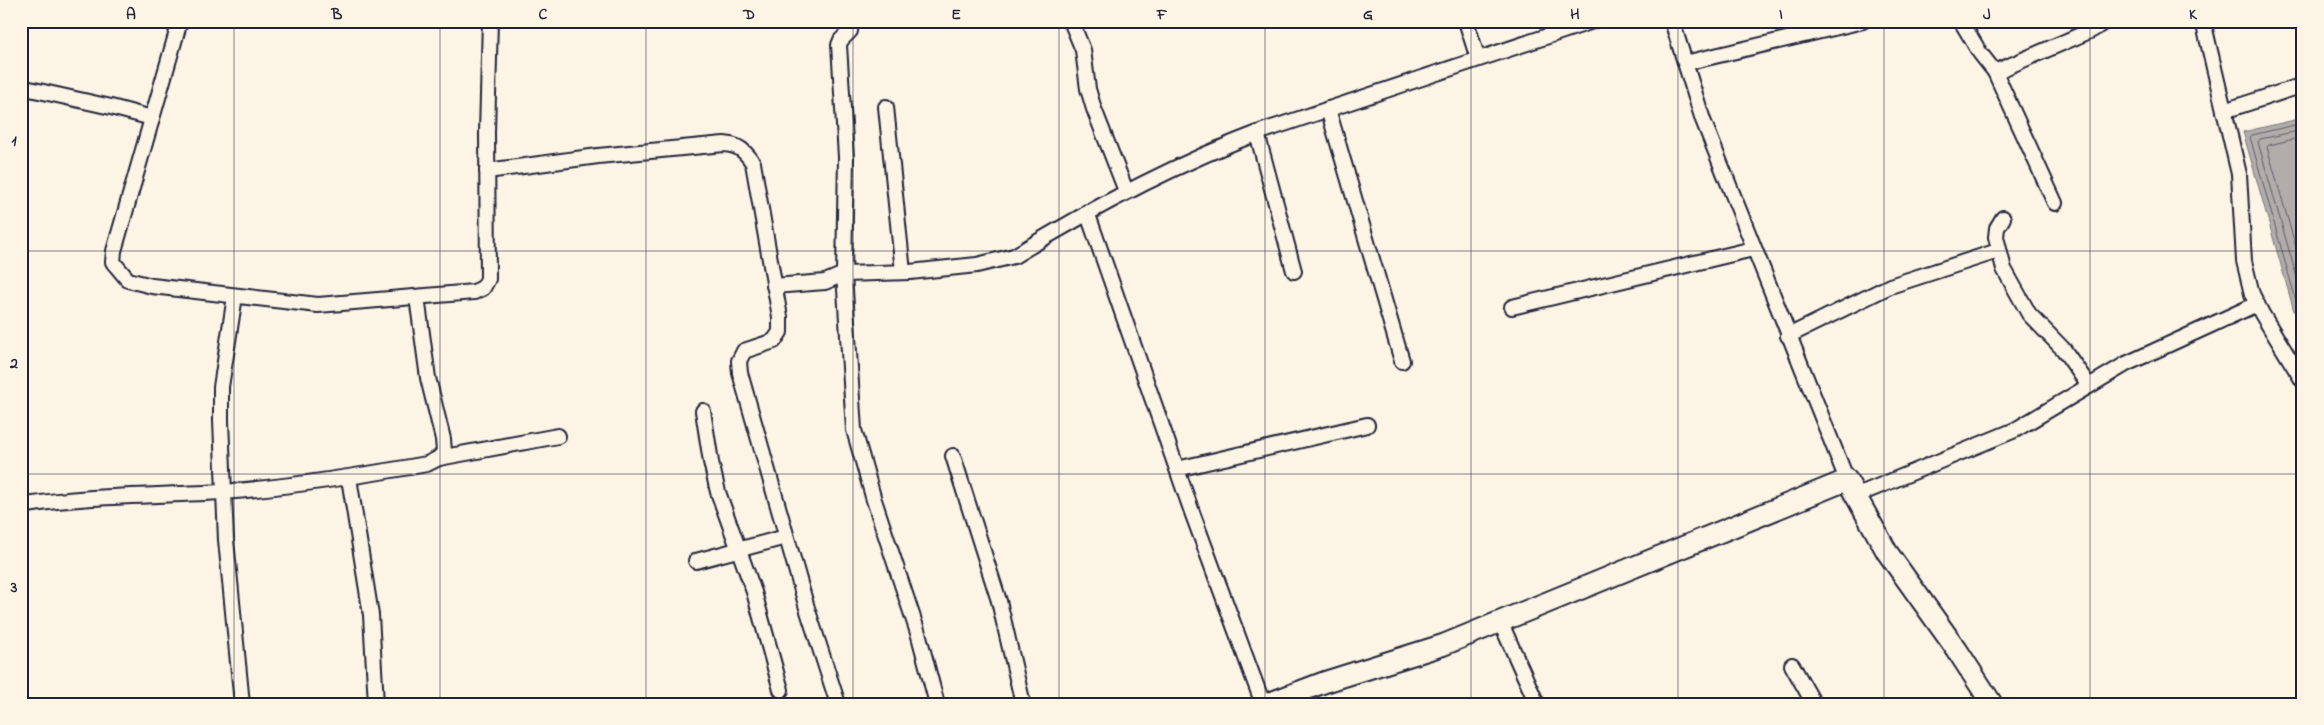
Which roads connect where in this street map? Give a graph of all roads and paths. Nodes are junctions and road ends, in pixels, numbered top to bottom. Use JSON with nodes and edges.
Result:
{"nodes":[{"id":1,"x":180,"y":21,"type":"edge"},
{"id":2,"x":490,"y":21,"type":"edge"},
{"id":3,"x":851,"y":21,"type":"edge"},
{"id":4,"x":1070,"y":21,"type":"edge"},
{"id":5,"x":1466,"y":21,"type":"edge"},
{"id":6,"x":1593,"y":21,"type":"edge"},
{"id":7,"x":1672,"y":21,"type":"edge"},
{"id":8,"x":1863,"y":21,"type":"edge"},
{"id":9,"x":1961,"y":21,"type":"edge"},
{"id":10,"x":2106,"y":21,"type":"edge"},
{"id":11,"x":2202,"y":21,"type":"edge"},
{"id":12,"x":1478,"y":59,"type":"junction"},
{"id":13,"x":1685,"y":63,"type":"junction"},
{"id":14,"x":1995,"y":72,"type":"junction"},
{"id":15,"x":2303,"y":85,"type":"edge"},
{"id":16,"x":21,"y":87,"type":"edge"},
{"id":17,"x":886,"y":107,"type":"dead end"},
{"id":18,"x":1328,"y":109,"type":"junction"},
{"id":19,"x":2224,"y":111,"type":"junction"},
{"id":20,"x":152,"y":118,"type":"junction"},
{"id":21,"x":1257,"y":133,"type":"junction"},
{"id":22,"x":487,"y":171,"type":"junction"},
{"id":23,"x":1126,"y":191,"type":"junction"},
{"id":24,"x":2055,"y":203,"type":"dead end"},
{"id":25,"x":1087,"y":212,"type":"junction"},
{"id":26,"x":2003,"y":218,"type":"dead end"},
{"id":27,"x":1753,"y":249,"type":"junction"},
{"id":28,"x":1998,"y":251,"type":"junction"},
{"id":29,"x":903,"y":272,"type":"junction"},
{"id":30,"x":1294,"y":272,"type":"dead end"},
{"id":31,"x":844,"y":274,"type":"junction"},
{"id":32,"x":774,"y":286,"type":"junction"},
{"id":33,"x":235,"y":296,"type":"junction"},
{"id":34,"x":417,"y":297,"type":"junction"},
{"id":35,"x":2257,"y":304,"type":"junction"},
{"id":36,"x":1512,"y":307,"type":"dead end"},
{"id":37,"x":1788,"y":336,"type":"junction"},
{"id":38,"x":1402,"y":361,"type":"dead end"},
{"id":39,"x":2303,"y":380,"type":"edge"},
{"id":40,"x":2089,"y":386,"type":"junction"},
{"id":41,"x":703,"y":411,"type":"dead end"},
{"id":42,"x":1367,"y":425,"type":"dead end"},
{"id":43,"x":558,"y":436,"type":"dead end"},
{"id":44,"x":953,"y":456,"type":"dead end"},
{"id":45,"x":439,"y":458,"type":"junction"},
{"id":46,"x":1178,"y":469,"type":"junction"},
{"id":47,"x":349,"y":478,"type":"junction"},
{"id":48,"x":1851,"y":488,"type":"junction"},
{"id":49,"x":224,"y":492,"type":"junction"},
{"id":50,"x":21,"y":506,"type":"edge"},
{"id":51,"x":786,"y":537,"type":"junction"},
{"id":52,"x":738,"y":550,"type":"junction"},
{"id":53,"x":696,"y":561,"type":"dead end"},
{"id":54,"x":1500,"y":621,"type":"junction"},
{"id":55,"x":1792,"y":665,"type":"dead end"},
{"id":56,"x":781,"y":690,"type":"dead end"},
{"id":57,"x":1988,"y":703,"type":"edge"},
{"id":58,"x":242,"y":704,"type":"edge"},
{"id":59,"x":376,"y":704,"type":"edge"},
{"id":60,"x":838,"y":704,"type":"edge"},
{"id":61,"x":938,"y":704,"type":"edge"},
{"id":62,"x":1023,"y":704,"type":"edge"},
{"id":63,"x":1265,"y":704,"type":"edge"},
{"id":64,"x":1536,"y":704,"type":"edge"},
{"id":65,"x":1814,"y":704,"type":"edge"}],
"edges":[{"from":1,"to":20,"type":"street"},
{"from":2,"to":22,"type":"street"},
{"from":3,"to":31,"type":"street"},
{"from":4,"to":23,"type":"street"},
{"from":5,"to":12,"type":"street"},
{"from":6,"to":12,"type":"street"},
{"from":7,"to":13,"type":"street"},
{"from":8,"to":13,"type":"street"},
{"from":9,"to":14,"type":"street"},
{"from":10,"to":14,"type":"street"},
{"from":11,"to":19,"type":"street"},
{"from":12,"to":18,"type":"street"},
{"from":13,"to":27,"type":"street"},
{"from":14,"to":24,"type":"street"},
{"from":15,"to":19,"type":"street"},
{"from":16,"to":20,"type":"street"},
{"from":17,"to":29,"type":"street"},
{"from":18,"to":21,"type":"street"},
{"from":18,"to":38,"type":"street"},
{"from":19,"to":35,"type":"street"},
{"from":20,"to":33,"type":"street"},
{"from":21,"to":23,"type":"street"},
{"from":21,"to":30,"type":"street"},
{"from":22,"to":32,"type":"street"},
{"from":22,"to":34,"type":"street"},
{"from":23,"to":25,"type":"street"},
{"from":25,"to":29,"type":"street"},
{"from":25,"to":46,"type":"street"},
{"from":26,"to":28,"type":"street"},
{"from":27,"to":36,"type":"street"},
{"from":27,"to":37,"type":"street"},
{"from":28,"to":37,"type":"street"},
{"from":28,"to":40,"type":"street"},
{"from":29,"to":31,"type":"street"},
{"from":31,"to":32,"type":"street"},
{"from":31,"to":61,"type":"street"},
{"from":32,"to":51,"type":"street"},
{"from":33,"to":34,"type":"street"},
{"from":33,"to":49,"type":"street"},
{"from":34,"to":45,"type":"street"},
{"from":35,"to":39,"type":"street"},
{"from":35,"to":40,"type":"street"},
{"from":37,"to":48,"type":"street"},
{"from":40,"to":48,"type":"street"},
{"from":41,"to":52,"type":"street"},
{"from":42,"to":46,"type":"street"},
{"from":43,"to":45,"type":"street"},
{"from":44,"to":62,"type":"street"},
{"from":45,"to":47,"type":"street"},
{"from":46,"to":63,"type":"street"},
{"from":47,"to":49,"type":"street"},
{"from":47,"to":59,"type":"street"},
{"from":48,"to":54,"type":"street"},
{"from":48,"to":57,"type":"street"},
{"from":49,"to":50,"type":"street"},
{"from":49,"to":58,"type":"street"},
{"from":51,"to":52,"type":"street"},
{"from":51,"to":60,"type":"street"},
{"from":52,"to":53,"type":"street"},
{"from":52,"to":56,"type":"street"},
{"from":54,"to":63,"type":"street"},
{"from":54,"to":64,"type":"street"},
{"from":55,"to":65,"type":"street"}]}
